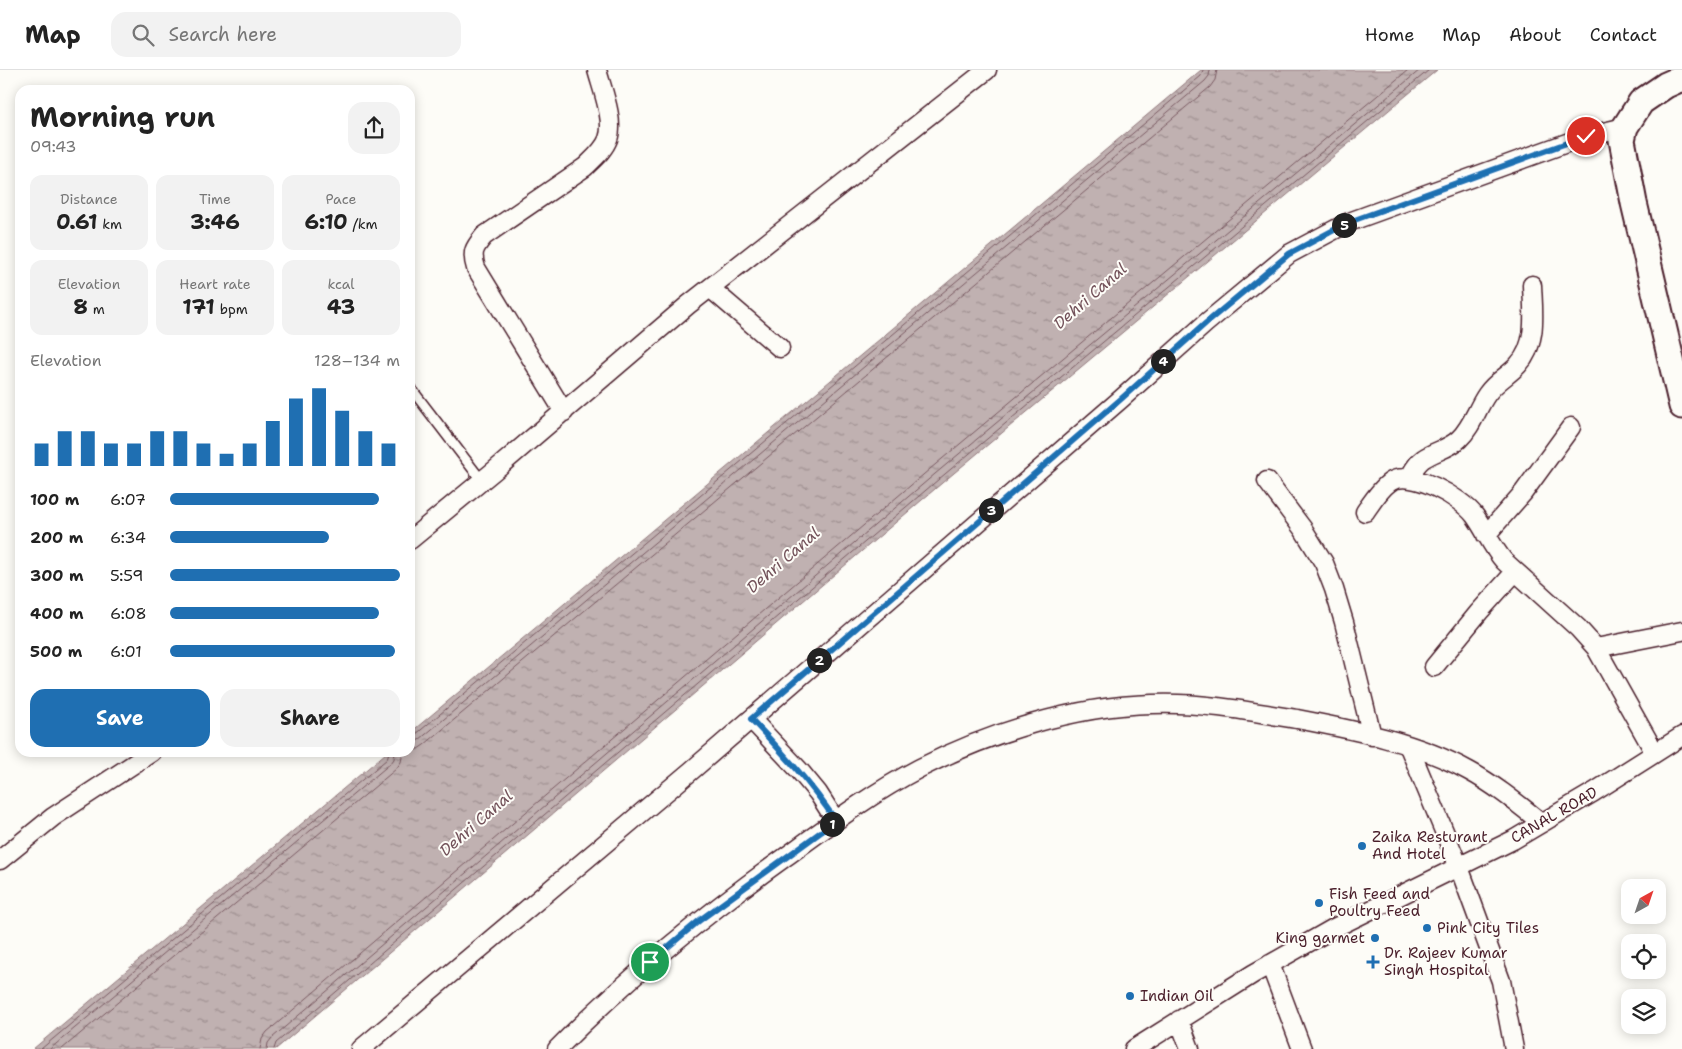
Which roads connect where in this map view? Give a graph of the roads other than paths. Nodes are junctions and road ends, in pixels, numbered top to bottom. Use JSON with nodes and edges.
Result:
{"nodes":[{"id":1,"x":597,"y":70,"type":"edge"},
{"id":2,"x":987,"y":70,"type":"edge"},
{"id":3,"x":1682,"y":78,"type":"edge"},
{"id":4,"x":1625,"y":127,"type":"junction"},
{"id":5,"x":1532,"y":285,"type":"dead end"},
{"id":6,"x":710,"y":288,"type":"junction"},
{"id":7,"x":780,"y":348,"type":"dead end"},
{"id":8,"x":415,"y":394,"type":"edge"},
{"id":9,"x":1682,"y":406,"type":"edge"},
{"id":10,"x":564,"y":412,"type":"junction"},
{"id":11,"x":1571,"y":427,"type":"dead end"},
{"id":12,"x":1409,"y":478,"type":"junction"},
{"id":13,"x":482,"y":481,"type":"junction"},
{"id":14,"x":1267,"y":481,"type":"dead end"},
{"id":15,"x":1365,"y":512,"type":"dead end"},
{"id":16,"x":1486,"y":535,"type":"junction"},
{"id":17,"x":415,"y":536,"type":"edge"},
{"id":18,"x":1515,"y":572,"type":"junction"},
{"id":19,"x":1682,"y":630,"type":"edge"},
{"id":20,"x":1596,"y":648,"type":"junction"},
{"id":21,"x":1434,"y":667,"type":"dead end"},
{"id":22,"x":751,"y":719,"type":"junction"},
{"id":23,"x":1372,"y":736,"type":"junction"},
{"id":24,"x":1682,"y":736,"type":"edge"},
{"id":25,"x":1409,"y":746,"type":"junction"},
{"id":26,"x":1655,"y":753,"type":"junction"},
{"id":27,"x":139,"y":757,"type":"edge"},
{"id":28,"x":836,"y":821,"type":"junction"},
{"id":29,"x":1542,"y":823,"type":"junction"},
{"id":30,"x":0,"y":860,"type":"edge"},
{"id":31,"x":1459,"y":867,"type":"junction"},
{"id":32,"x":1270,"y":964,"type":"junction"},
{"id":33,"x":1179,"y":1020,"type":"junction"},
{"id":34,"x":360,"y":1049,"type":"edge"},
{"id":35,"x":557,"y":1049,"type":"edge"},
{"id":36,"x":1134,"y":1049,"type":"edge"},
{"id":37,"x":1190,"y":1049,"type":"edge"},
{"id":38,"x":1302,"y":1049,"type":"edge"},
{"id":39,"x":1514,"y":1049,"type":"edge"}],
"edges":[{"from":1,"to":10,"type":"street"},
{"from":2,"to":6,"type":"street"},
{"from":3,"to":4,"type":"main road"},
{"from":4,"to":9,"type":"main road"},
{"from":4,"to":22,"type":"street"},
{"from":5,"to":12,"type":"street"},
{"from":6,"to":7,"type":"street"},
{"from":6,"to":10,"type":"street"},
{"from":8,"to":13,"type":"lane"},
{"from":10,"to":13,"type":"street"},
{"from":11,"to":16,"type":"street"},
{"from":12,"to":15,"type":"street"},
{"from":12,"to":16,"type":"street"},
{"from":13,"to":17,"type":"street"},
{"from":14,"to":23,"type":"street"},
{"from":16,"to":18,"type":"street"},
{"from":18,"to":20,"type":"street"},
{"from":18,"to":21,"type":"street"},
{"from":19,"to":20,"type":"street"},
{"from":20,"to":26,"type":"street"},
{"from":22,"to":28,"type":"street"},
{"from":22,"to":34,"type":"street"},
{"from":23,"to":25,"type":"street"},
{"from":23,"to":28,"type":"street"},
{"from":24,"to":26,"type":"street","name":"CANAL ROAD"},
{"from":25,"to":29,"type":"street"},
{"from":25,"to":31,"type":"street"},
{"from":26,"to":29,"type":"street","name":"CANAL ROAD"},
{"from":27,"to":30,"type":"street"},
{"from":28,"to":35,"type":"street"},
{"from":29,"to":31,"type":"street","name":"CANAL ROAD"},
{"from":31,"to":32,"type":"street","name":"CANAL ROAD"},
{"from":31,"to":39,"type":"street"},
{"from":32,"to":33,"type":"street","name":"CANAL ROAD"},
{"from":32,"to":38,"type":"street"},
{"from":33,"to":36,"type":"street","name":"CANAL ROAD"},
{"from":33,"to":37,"type":"street"}]}
